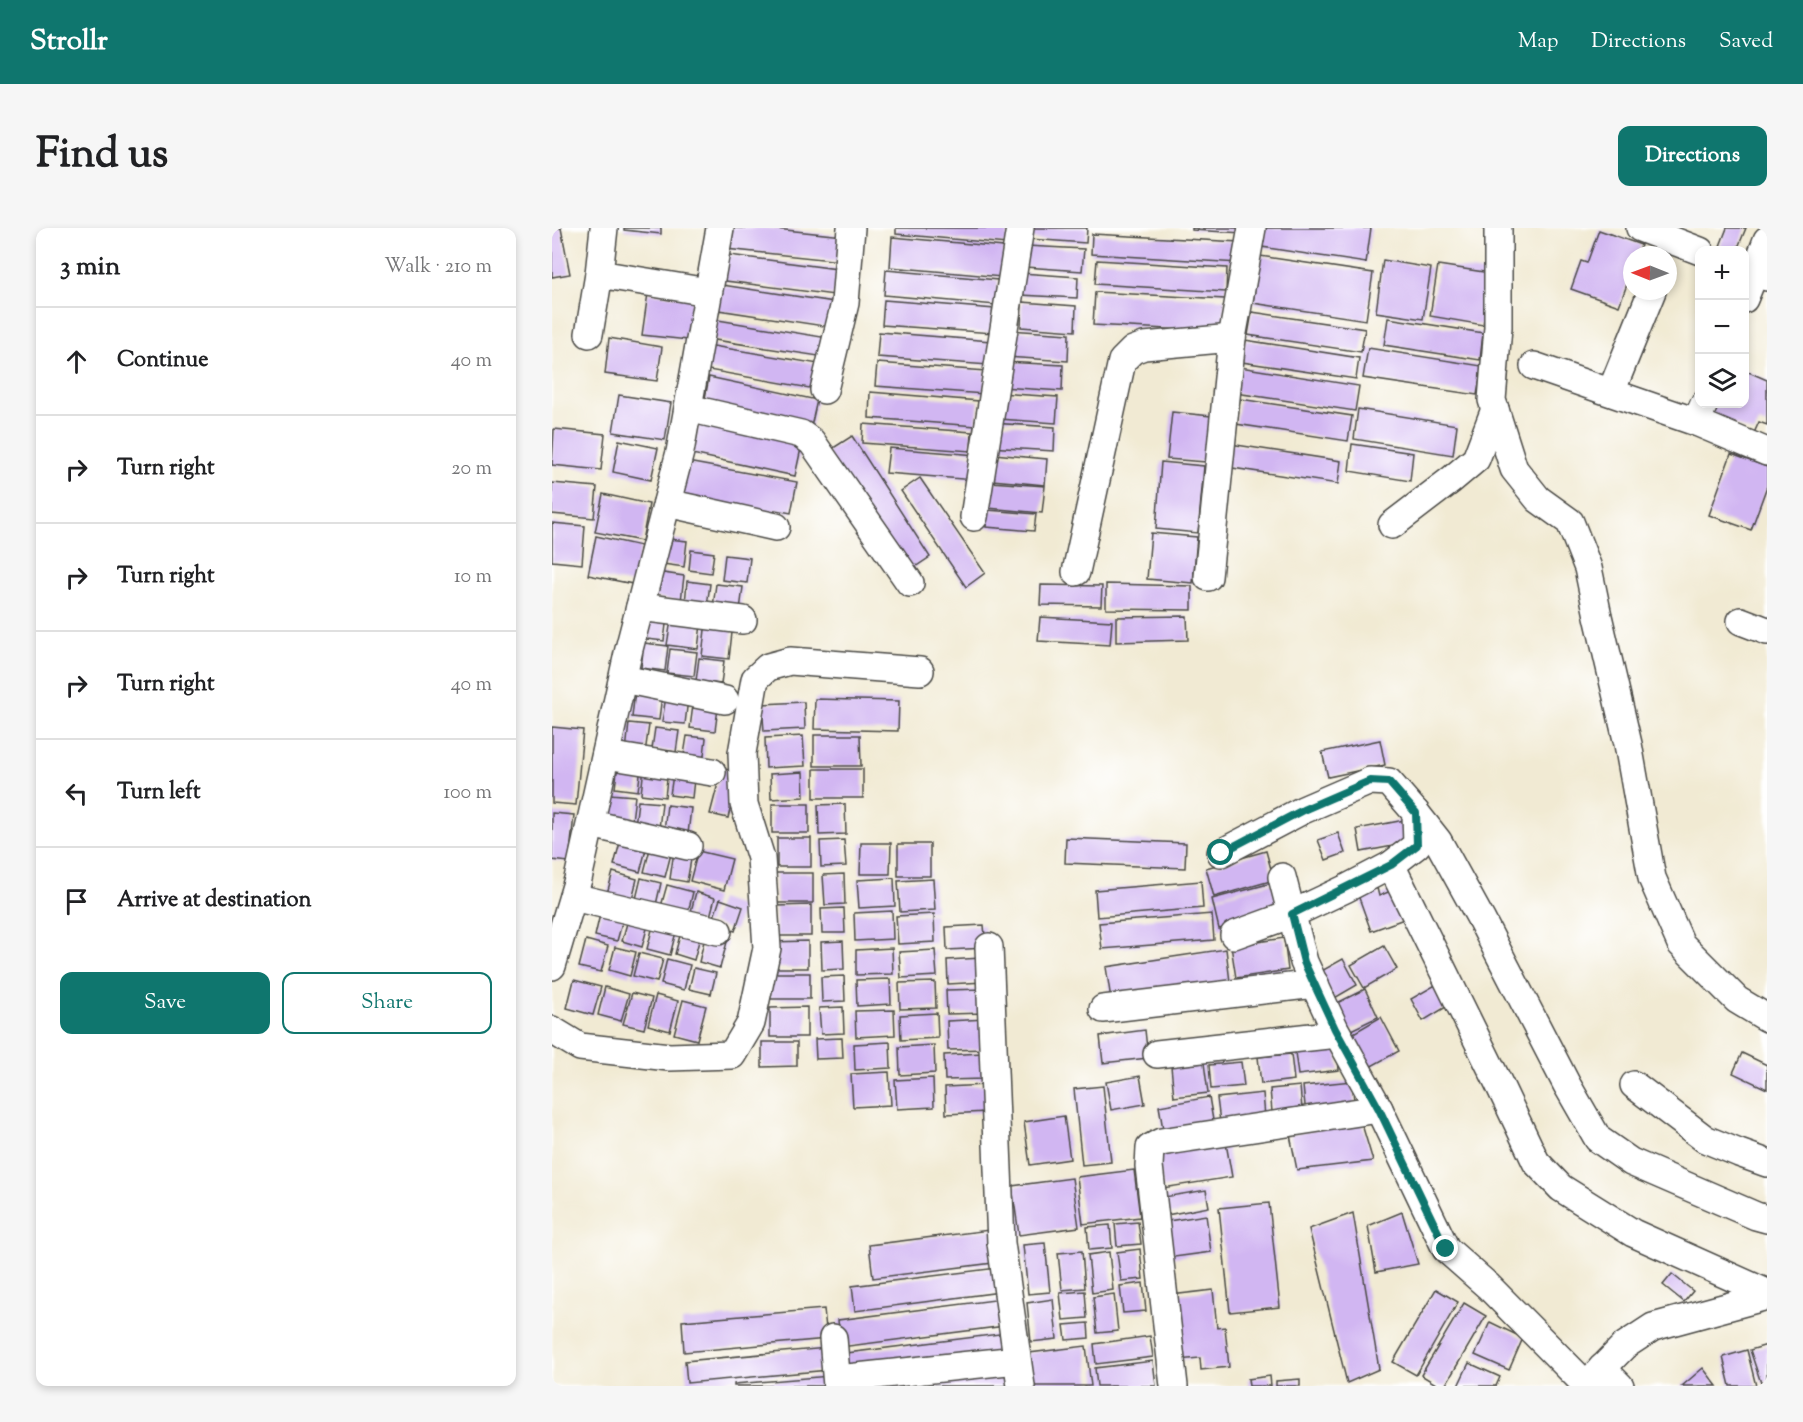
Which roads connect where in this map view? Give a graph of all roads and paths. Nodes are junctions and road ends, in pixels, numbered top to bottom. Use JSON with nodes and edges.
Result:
{"nodes":[{"id":1,"x":604,"y":228,"type":"edge"},
{"id":2,"x":720,"y":228,"type":"edge"},
{"id":3,"x":851,"y":228,"type":"edge"},
{"id":4,"x":1020,"y":228,"type":"edge"},
{"id":5,"x":1252,"y":228,"type":"edge"},
{"id":6,"x":1498,"y":228,"type":"edge"},
{"id":7,"x":1640,"y":228,"type":"edge"},
{"id":8,"x":1767,"y":240,"type":"edge"},
{"id":9,"x":1695,"y":249,"type":"edge"},
{"id":10,"x":1756,"y":272,"type":"edge"},
{"id":11,"x":599,"y":274,"type":"junction"},
{"id":12,"x":1749,"y":288,"type":"edge"},
{"id":13,"x":708,"y":292,"type":"junction"},
{"id":14,"x":1648,"y":300,"type":"edge"},
{"id":15,"x":589,"y":334,"type":"dead end"},
{"id":16,"x":1232,"y":338,"type":"junction"},
{"id":17,"x":1534,"y":366,"type":"dead end"},
{"id":18,"x":824,"y":390,"type":"dead end"},
{"id":19,"x":1611,"y":392,"type":"junction"},
{"id":20,"x":688,"y":408,"type":"junction"},
{"id":21,"x":1495,"y":409,"type":"junction"},
{"id":22,"x":1700,"y":413,"type":"edge"},
{"id":23,"x":1767,"y":452,"type":"edge"},
{"id":24,"x":667,"y":503,"type":"junction"},
{"id":25,"x":974,"y":518,"type":"dead end"},
{"id":26,"x":1392,"y":525,"type":"dead end"},
{"id":27,"x":776,"y":527,"type":"dead end"},
{"id":28,"x":1076,"y":572,"type":"dead end"},
{"id":29,"x":1208,"y":577,"type":"dead end"},
{"id":30,"x":910,"y":583,"type":"dead end"},
{"id":31,"x":640,"y":607,"type":"junction"},
{"id":32,"x":743,"y":620,"type":"dead end"},
{"id":33,"x":1741,"y":621,"type":"dead end"},
{"id":34,"x":1767,"y":632,"type":"edge"},
{"id":35,"x":920,"y":671,"type":"dead end"},
{"id":36,"x":623,"y":679,"type":"junction"},
{"id":37,"x":725,"y":700,"type":"dead end"},
{"id":38,"x":606,"y":755,"type":"junction"},
{"id":39,"x":712,"y":772,"type":"dead end"},
{"id":40,"x":1416,"y":813,"type":"junction"},
{"id":41,"x":591,"y":824,"type":"junction"},
{"id":42,"x":688,"y":846,"type":"dead end"},
{"id":43,"x":1221,"y":853,"type":"dead end"},
{"id":44,"x":1391,"y":865,"type":"junction"},
{"id":45,"x":1282,"y":877,"type":"dead end"},
{"id":46,"x":573,"y":897,"type":"junction"},
{"id":47,"x":1292,"y":914,"type":"junction"},
{"id":48,"x":718,"y":931,"type":"dead end"},
{"id":49,"x":1234,"y":935,"type":"dead end"},
{"id":50,"x":989,"y":947,"type":"dead end"},
{"id":51,"x":552,"y":966,"type":"edge"},
{"id":52,"x":1315,"y":984,"type":"junction"},
{"id":53,"x":1103,"y":1008,"type":"dead end"},
{"id":54,"x":1767,"y":1018,"type":"edge"},
{"id":55,"x":552,"y":1030,"type":"edge"},
{"id":56,"x":1337,"y":1034,"type":"junction"},
{"id":57,"x":1157,"y":1054,"type":"dead end"},
{"id":58,"x":1634,"y":1085,"type":"dead end"},
{"id":59,"x":1379,"y":1109,"type":"junction"},
{"id":60,"x":1767,"y":1163,"type":"edge"},
{"id":61,"x":1767,"y":1219,"type":"edge"},
{"id":62,"x":1767,"y":1294,"type":"edge"},
{"id":63,"x":833,"y":1338,"type":"dead end"},
{"id":64,"x":1017,"y":1360,"type":"junction"},
{"id":65,"x":1598,"y":1381,"type":"edge"},
{"id":66,"x":838,"y":1383,"type":"edge"},
{"id":67,"x":1021,"y":1386,"type":"edge"},
{"id":68,"x":1174,"y":1386,"type":"edge"}],
"edges":[{"from":1,"to":11,"type":"street"},
{"from":2,"to":13,"type":"street"},
{"from":3,"to":18,"type":"street"},
{"from":4,"to":25,"type":"street"},
{"from":5,"to":16,"type":"street"},
{"from":6,"to":21,"type":"street"},
{"from":7,"to":9,"type":"street"},
{"from":8,"to":10,"type":"street"},
{"from":10,"to":12,"type":"street"},
{"from":11,"to":13,"type":"street"},
{"from":11,"to":15,"type":"street"},
{"from":13,"to":20,"type":"street"},
{"from":14,"to":19,"type":"street"},
{"from":16,"to":28,"type":"street"},
{"from":16,"to":29,"type":"street"},
{"from":17,"to":19,"type":"street"},
{"from":19,"to":22,"type":"street"},
{"from":20,"to":24,"type":"street"},
{"from":20,"to":30,"type":"street"},
{"from":21,"to":26,"type":"street"},
{"from":21,"to":54,"type":"street"},
{"from":22,"to":23,"type":"street"},
{"from":24,"to":27,"type":"street"},
{"from":24,"to":31,"type":"street"},
{"from":31,"to":32,"type":"street"},
{"from":31,"to":36,"type":"street"},
{"from":33,"to":34,"type":"street"},
{"from":35,"to":55,"type":"street"},
{"from":36,"to":37,"type":"street"},
{"from":36,"to":38,"type":"street"},
{"from":38,"to":39,"type":"street"},
{"from":38,"to":41,"type":"street"},
{"from":40,"to":43,"type":"street"},
{"from":40,"to":44,"type":"street"},
{"from":40,"to":61,"type":"street"},
{"from":41,"to":42,"type":"street"},
{"from":41,"to":46,"type":"street"},
{"from":44,"to":47,"type":"street"},
{"from":44,"to":62,"type":"street"},
{"from":45,"to":47,"type":"street"},
{"from":46,"to":48,"type":"street"},
{"from":46,"to":51,"type":"street"},
{"from":47,"to":49,"type":"street"},
{"from":47,"to":52,"type":"street"},
{"from":50,"to":64,"type":"street"},
{"from":52,"to":53,"type":"street"},
{"from":52,"to":56,"type":"street"},
{"from":56,"to":57,"type":"street"},
{"from":56,"to":59,"type":"street"},
{"from":58,"to":60,"type":"street"},
{"from":59,"to":65,"type":"street"},
{"from":59,"to":68,"type":"street"},
{"from":62,"to":65,"type":"street"},
{"from":63,"to":66,"type":"street"},
{"from":64,"to":66,"type":"street"},
{"from":64,"to":67,"type":"street"}]}
